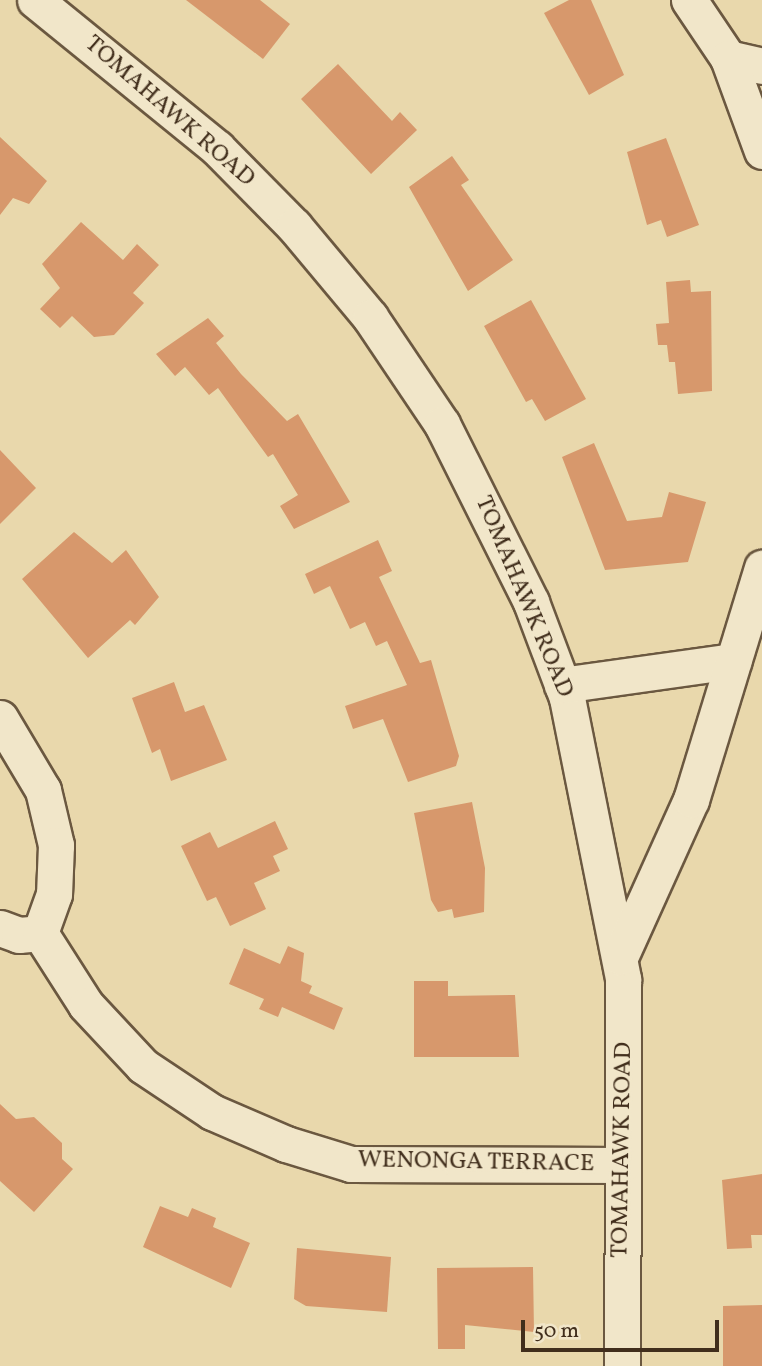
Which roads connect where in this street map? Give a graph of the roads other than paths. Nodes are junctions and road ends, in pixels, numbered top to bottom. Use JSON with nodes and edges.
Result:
{"nodes":[{"id":1,"x":35,"y":0,"type":"edge"},
{"id":2,"x":689,"y":0,"type":"edge"},
{"id":3,"x":728,"y":58,"type":"junction"},
{"id":4,"x":762,"y":66,"type":"edge"},
{"id":5,"x":762,"y":151,"type":"edge"},
{"id":6,"x":762,"y":568,"type":"edge"},
{"id":7,"x":733,"y":661,"type":"junction"},
{"id":8,"x":562,"y":685,"type":"junction"},
{"id":9,"x":0,"y":718,"type":"edge"},
{"id":10,"x":0,"y":928,"type":"edge"},
{"id":11,"x":40,"y":933,"type":"junction"},
{"id":12,"x":620,"y":957,"type":"junction"},
{"id":13,"x":622,"y":1165,"type":"junction"},
{"id":14,"x":622,"y":1366,"type":"edge"}],
"edges":[{"from":1,"to":8,"type":"street","name":"TOMAHAWK ROAD"},
{"from":2,"to":3,"type":"street"},
{"from":3,"to":4,"type":"street"},
{"from":3,"to":5,"type":"street"},
{"from":6,"to":7,"type":"street"},
{"from":7,"to":8,"type":"street"},
{"from":7,"to":12,"type":"street"},
{"from":8,"to":12,"type":"street","name":"TOMAHAWK ROAD"},
{"from":9,"to":11,"type":"street"},
{"from":10,"to":11,"type":"street"},
{"from":11,"to":13,"type":"street","name":"WENONGA TERRACE"},
{"from":12,"to":13,"type":"street","name":"TOMAHAWK ROAD"},
{"from":13,"to":14,"type":"street","name":"TOMAHAWK ROAD"}]}
